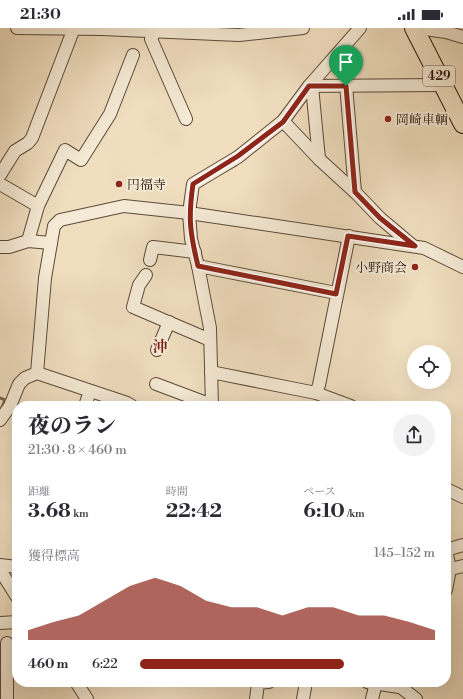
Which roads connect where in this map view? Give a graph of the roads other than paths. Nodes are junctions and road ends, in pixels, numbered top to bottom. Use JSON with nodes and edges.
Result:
{"nodes":[{"id":1,"x":17,"y":28,"type":"edge"},
{"id":2,"x":74,"y":28,"type":"edge"},
{"id":3,"x":302,"y":28,"type":"edge"},
{"id":4,"x":360,"y":28,"type":"edge"},
{"id":5,"x":414,"y":28,"type":"edge"},
{"id":6,"x":418,"y":28,"type":"edge"},
{"id":7,"x":155,"y":31,"type":"junction"},
{"id":8,"x":463,"y":38,"type":"edge"},
{"id":9,"x":133,"y":55,"type":"dead end"},
{"id":10,"x":443,"y":85,"type":"junction"},
{"id":11,"x":311,"y":86,"type":"junction"},
{"id":12,"x":346,"y":86,"type":"junction"},
{"id":13,"x":186,"y":119,"type":"dead end"},
{"id":14,"x":283,"y":122,"type":"junction"},
{"id":15,"x":463,"y":124,"type":"edge"},
{"id":16,"x":320,"y":159,"type":"junction"},
{"id":17,"x":0,"y":175,"type":"edge"},
{"id":18,"x":0,"y":184,"type":"edge"},
{"id":19,"x":355,"y":192,"type":"junction"},
{"id":20,"x":38,"y":206,"type":"junction"},
{"id":21,"x":192,"y":213,"type":"junction"},
{"id":22,"x":348,"y":236,"type":"junction"},
{"id":23,"x":28,"y":241,"type":"junction"},
{"id":24,"x":51,"y":243,"type":"junction"},
{"id":25,"x":415,"y":246,"type":"junction"},
{"id":26,"x":0,"y":247,"type":"edge"},
{"id":27,"x":195,"y":252,"type":"junction"},
{"id":28,"x":150,"y":260,"type":"dead end"},
{"id":29,"x":202,"y":267,"type":"junction"},
{"id":30,"x":463,"y":267,"type":"edge"},
{"id":31,"x":146,"y":275,"type":"dead end"},
{"id":32,"x":336,"y":294,"type":"junction"},
{"id":33,"x":168,"y":322,"type":"junction"},
{"id":34,"x":210,"y":340,"type":"junction"},
{"id":35,"x":157,"y":350,"type":"dead end"},
{"id":36,"x":215,"y":372,"type":"junction"},
{"id":37,"x":37,"y":373,"type":"junction"},
{"id":38,"x":156,"y":384,"type":"dead end"},
{"id":39,"x":90,"y":391,"type":"junction"},
{"id":40,"x":318,"y":398,"type":"edge"},
{"id":41,"x":12,"y":401,"type":"edge"},
{"id":42,"x":12,"y":401,"type":"edge"},
{"id":43,"x":87,"y":401,"type":"edge"},
{"id":44,"x":117,"y":401,"type":"edge"},
{"id":45,"x":199,"y":401,"type":"edge"},
{"id":46,"x":212,"y":401,"type":"edge"},
{"id":47,"x":330,"y":401,"type":"edge"},
{"id":48,"x":0,"y":420,"type":"edge"},
{"id":49,"x":451,"y":491,"type":"edge"},
{"id":50,"x":463,"y":497,"type":"edge"},
{"id":51,"x":463,"y":545,"type":"edge"},
{"id":52,"x":451,"y":549,"type":"edge"},
{"id":53,"x":0,"y":565,"type":"edge"},
{"id":54,"x":12,"y":566,"type":"edge"},
{"id":55,"x":463,"y":566,"type":"edge"},
{"id":56,"x":451,"y":569,"type":"edge"},
{"id":57,"x":0,"y":570,"type":"edge"},
{"id":58,"x":12,"y":589,"type":"edge"},
{"id":59,"x":12,"y":622,"type":"edge"},
{"id":60,"x":0,"y":623,"type":"edge"},
{"id":61,"x":8,"y":643,"type":"edge"},
{"id":62,"x":79,"y":687,"type":"edge"},
{"id":63,"x":258,"y":687,"type":"edge"},
{"id":64,"x":305,"y":687,"type":"edge"},
{"id":65,"x":372,"y":687,"type":"edge"},
{"id":66,"x":400,"y":687,"type":"edge"},
{"id":67,"x":7,"y":699,"type":"edge"},
{"id":68,"x":87,"y":699,"type":"edge"},
{"id":69,"x":256,"y":699,"type":"edge"},
{"id":70,"x":303,"y":699,"type":"edge"},
{"id":71,"x":372,"y":699,"type":"edge"},
{"id":72,"x":416,"y":699,"type":"edge"}],
"edges":[{"from":1,"to":2,"type":"street"},
{"from":2,"to":7,"type":"street"},
{"from":2,"to":17,"type":"street"},
{"from":3,"to":7,"type":"street"},
{"from":4,"to":11,"type":"street"},
{"from":5,"to":10,"type":"highway","number":"429"},
{"from":6,"to":8,"type":"street"},
{"from":7,"to":13,"type":"street"},
{"from":9,"to":20,"type":"street"},
{"from":10,"to":12,"type":"street"},
{"from":10,"to":15,"type":"highway","number":"429"},
{"from":11,"to":12,"type":"street"},
{"from":11,"to":14,"type":"street"},
{"from":11,"to":16,"type":"street"},
{"from":12,"to":19,"type":"street"},
{"from":14,"to":16,"type":"street"},
{"from":14,"to":21,"type":"street"},
{"from":16,"to":19,"type":"street"},
{"from":18,"to":20,"type":"street"},
{"from":19,"to":25,"type":"street"},
{"from":20,"to":23,"type":"street"},
{"from":21,"to":22,"type":"street"},
{"from":21,"to":24,"type":"street"},
{"from":21,"to":27,"type":"street"},
{"from":22,"to":25,"type":"street"},
{"from":22,"to":32,"type":"street"},
{"from":23,"to":24,"type":"street"},
{"from":23,"to":26,"type":"street"},
{"from":24,"to":37,"type":"street"},
{"from":25,"to":30,"type":"street"},
{"from":27,"to":28,"type":"street"},
{"from":27,"to":29,"type":"street"},
{"from":29,"to":32,"type":"street"},
{"from":29,"to":34,"type":"street"},
{"from":31,"to":33,"type":"street"},
{"from":32,"to":40,"type":"street"},
{"from":33,"to":34,"type":"street"},
{"from":33,"to":35,"type":"street"},
{"from":34,"to":36,"type":"street"},
{"from":36,"to":40,"type":"street"},
{"from":36,"to":46,"type":"street"},
{"from":37,"to":39,"type":"street"},
{"from":37,"to":41,"type":"street"},
{"from":38,"to":45,"type":"street"},
{"from":39,"to":43,"type":"street"},
{"from":39,"to":44,"type":"street"},
{"from":40,"to":47,"type":"street"},
{"from":42,"to":48,"type":"street"},
{"from":49,"to":50,"type":"street"},
{"from":51,"to":52,"type":"street"},
{"from":53,"to":54,"type":"street"},
{"from":55,"to":56,"type":"street"},
{"from":57,"to":58,"type":"street"},
{"from":59,"to":60,"type":"street"},
{"from":61,"to":67,"type":"street"},
{"from":62,"to":68,"type":"street"},
{"from":63,"to":69,"type":"street"},
{"from":64,"to":70,"type":"street"},
{"from":65,"to":71,"type":"street"},
{"from":66,"to":72,"type":"street"}]}
